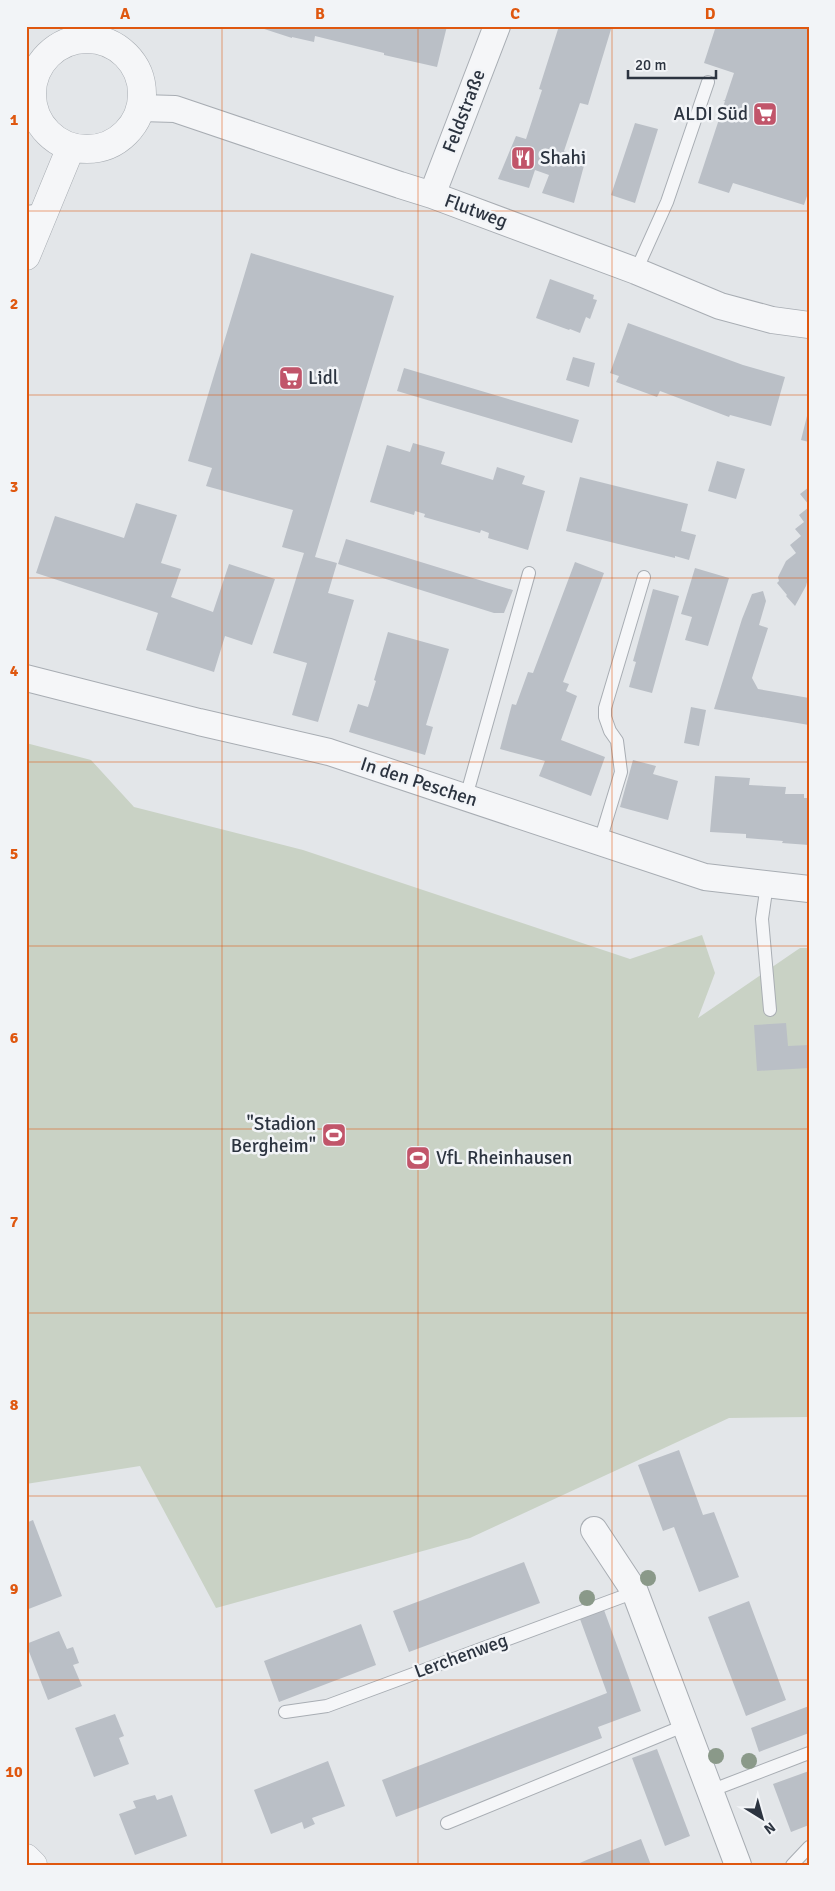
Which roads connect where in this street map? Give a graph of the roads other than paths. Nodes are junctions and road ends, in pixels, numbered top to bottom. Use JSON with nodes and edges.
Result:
{"nodes":[{"id":1,"x":497,"y":26,"type":"edge"},
{"id":2,"x":111,"y":34,"type":"edge"},
{"id":3,"x":29,"y":82,"type":"edge"},
{"id":4,"x":708,"y":82,"type":"dead end"},
{"id":5,"x":140,"y":108,"type":"junction"},
{"id":6,"x":71,"y":147,"type":"junction"},
{"id":7,"x":432,"y":195,"type":"junction"},
{"id":8,"x":35,"y":211,"type":"edge"},
{"id":9,"x":26,"y":256,"type":"edge"},
{"id":10,"x":636,"y":271,"type":"junction"},
{"id":11,"x":809,"y":326,"type":"edge"},
{"id":12,"x":529,"y":573,"type":"dead end"},
{"id":13,"x":644,"y":577,"type":"dead end"},
{"id":14,"x":26,"y":678,"type":"edge"},
{"id":15,"x":466,"y":797,"type":"junction"},
{"id":16,"x":600,"y":841,"type":"junction"},
{"id":17,"x":767,"y":884,"type":"junction"},
{"id":18,"x":809,"y":889,"type":"edge"},
{"id":19,"x":770,"y":1010,"type":"dead end"},
{"id":20,"x":594,"y":1530,"type":"dead end"},
{"id":21,"x":635,"y":1592,"type":"junction"},
{"id":22,"x":285,"y":1712,"type":"dead end"},
{"id":23,"x":686,"y":1725,"type":"junction"},
{"id":24,"x":809,"y":1753,"type":"edge"},
{"id":25,"x":710,"y":1791,"type":"junction"},
{"id":26,"x":447,"y":1822,"type":"dead end"},
{"id":27,"x":809,"y":1847,"type":"edge"},
{"id":28,"x":26,"y":1858,"type":"edge"},
{"id":29,"x":33,"y":1865,"type":"edge"},
{"id":30,"x":738,"y":1865,"type":"edge"},
{"id":31,"x":792,"y":1865,"type":"edge"}],
"edges":[{"from":1,"to":7,"type":"street","name":"Feldstraße"},
{"from":2,"to":3,"type":"street"},
{"from":2,"to":5,"type":"street"},
{"from":3,"to":6,"type":"street"},
{"from":4,"to":10,"type":"lane"},
{"from":5,"to":6,"type":"street"},
{"from":5,"to":7,"type":"street","name":"Flutweg"},
{"from":6,"to":8,"type":"street"},
{"from":7,"to":10,"type":"street","name":"Flutweg"},
{"from":8,"to":9,"type":"street"},
{"from":10,"to":11,"type":"street","name":"Flutweg"},
{"from":12,"to":15,"type":"lane"},
{"from":13,"to":16,"type":"lane"},
{"from":14,"to":15,"type":"street","name":"In den Peschen"},
{"from":15,"to":16,"type":"street","name":"In den Peschen"},
{"from":16,"to":17,"type":"street","name":"In den Peschen"},
{"from":17,"to":18,"type":"street","name":"In den Peschen"},
{"from":17,"to":19,"type":"lane"},
{"from":20,"to":21,"type":"street"},
{"from":21,"to":22,"type":"lane","name":"Lerchenweg"},
{"from":21,"to":23,"type":"street"},
{"from":23,"to":25,"type":"street"},
{"from":23,"to":26,"type":"lane"},
{"from":24,"to":25,"type":"lane"},
{"from":25,"to":30,"type":"street"},
{"from":27,"to":31,"type":"lane"},
{"from":28,"to":29,"type":"street"}]}
